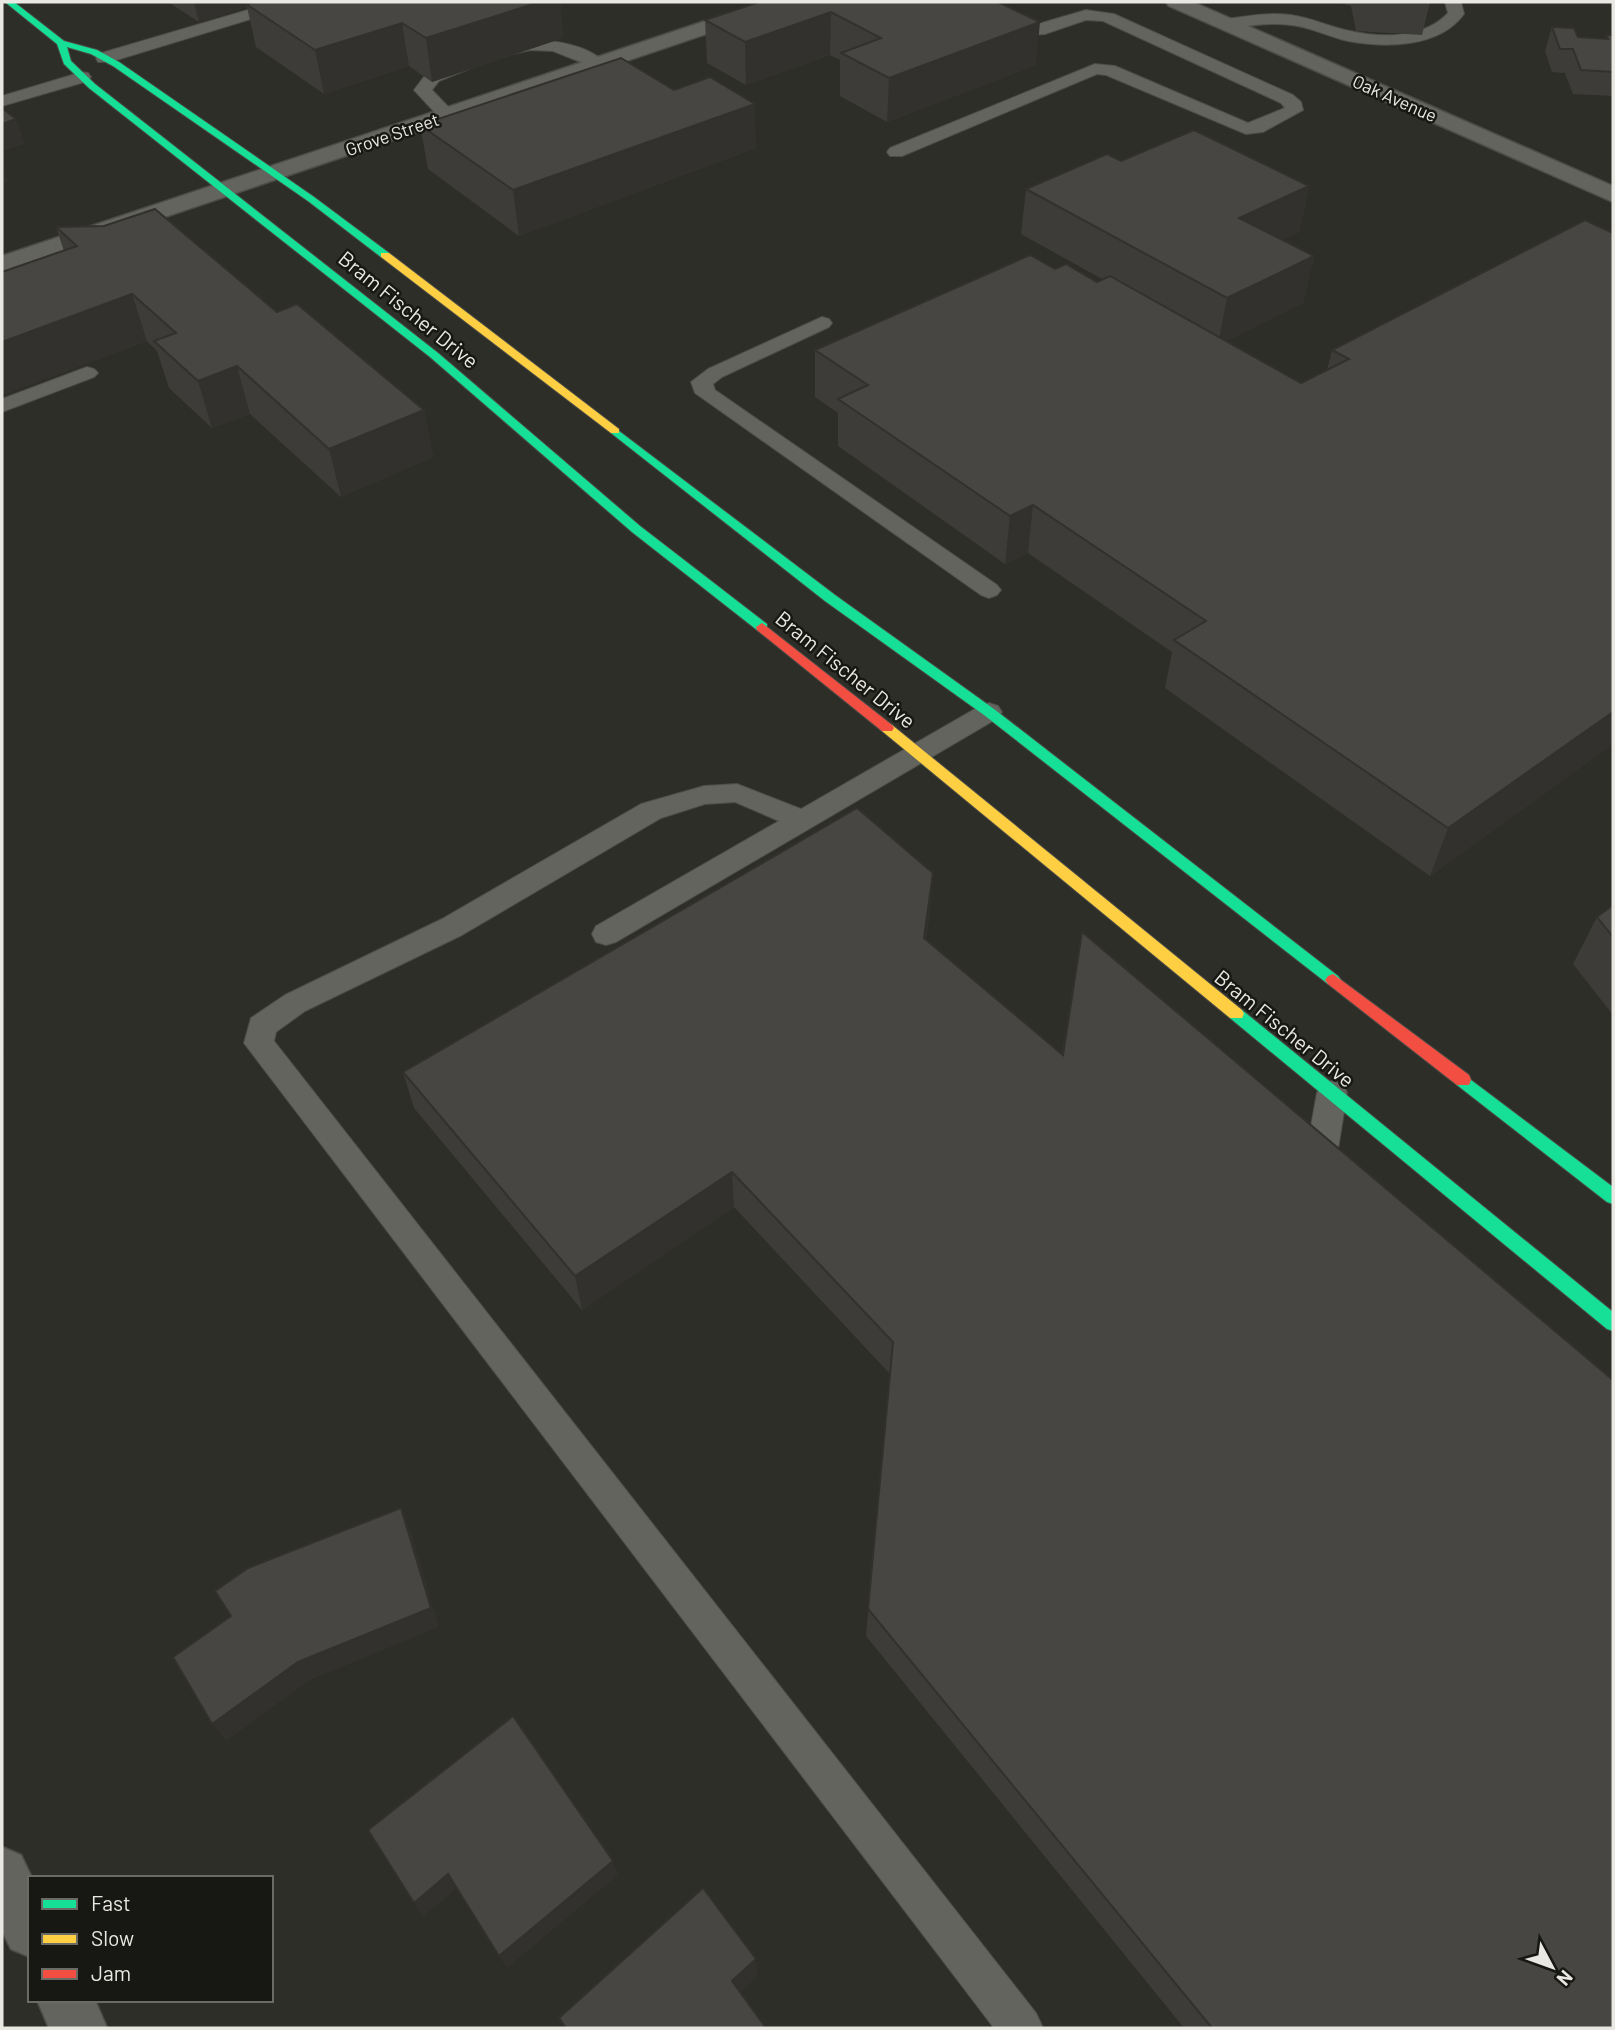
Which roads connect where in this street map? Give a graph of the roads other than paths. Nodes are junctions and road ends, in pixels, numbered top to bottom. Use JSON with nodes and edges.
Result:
{"nodes":[{"id":1,"x":9,"y":2,"type":"edge"},
{"id":2,"x":291,"y":2,"type":"edge"},
{"id":3,"x":782,"y":2,"type":"edge"},
{"id":4,"x":958,"y":2,"type":"edge"},
{"id":5,"x":1176,"y":2,"type":"edge"},
{"id":6,"x":1453,"y":2,"type":"edge"},
{"id":7,"x":1226,"y":24,"type":"junction"},
{"id":8,"x":61,"y":43,"type":"junction"},
{"id":9,"x":104,"y":58,"type":"junction"},
{"id":10,"x":597,"y":64,"type":"junction"},
{"id":11,"x":82,"y":77,"type":"junction"},
{"id":12,"x":2,"y":101,"type":"edge"},
{"id":13,"x":447,"y":115,"type":"junction"},
{"id":14,"x":896,"y":152,"type":"dead end"},
{"id":15,"x":275,"y":174,"type":"junction"},
{"id":16,"x":227,"y":190,"type":"junction"},
{"id":17,"x":1613,"y":195,"type":"edge"},
{"id":18,"x":2,"y":264,"type":"edge"},
{"id":19,"x":822,"y":323,"type":"dead end"},
{"id":20,"x":87,"y":373,"type":"dead end"},
{"id":21,"x":2,"y":406,"type":"edge"},
{"id":22,"x":989,"y":590,"type":"dead end"},
{"id":23,"x":989,"y":712,"type":"junction"},
{"id":24,"x":915,"y":753,"type":"junction"},
{"id":25,"x":803,"y":820,"type":"junction"},
{"id":26,"x":606,"y":934,"type":"dead end"},
{"id":27,"x":1332,"y":1093,"type":"junction"},
{"id":28,"x":1350,"y":1188,"type":"edge"},
{"id":29,"x":1613,"y":1197,"type":"edge"},
{"id":30,"x":1613,"y":1323,"type":"edge"},
{"id":31,"x":2,"y":1874,"type":"edge"},
{"id":32,"x":28,"y":1926,"type":"edge"},
{"id":33,"x":66,"y":2002,"type":"edge"},
{"id":34,"x":79,"y":2028,"type":"edge"},
{"id":35,"x":1021,"y":2028,"type":"edge"}],
"edges":[{"from":1,"to":8,"type":"main road","name":"Bram Fischer Drive"},
{"from":2,"to":9,"type":"lane"},
{"from":3,"to":10,"type":"street","name":"Grove Street"},
{"from":4,"to":14,"type":"lane"},
{"from":5,"to":7,"type":"street","name":"Oak Avenue"},
{"from":6,"to":7,"type":"lane"},
{"from":7,"to":17,"type":"street","name":"Oak Avenue"},
{"from":8,"to":9,"type":"main road","name":"Bram Fischer Drive"},
{"from":8,"to":11,"type":"main road","name":"Bram Fischer Drive"},
{"from":9,"to":15,"type":"main road","name":"Bram Fischer Drive"},
{"from":10,"to":13,"type":"street","name":"Grove Street"},
{"from":10,"to":13,"type":"lane"},
{"from":11,"to":12,"type":"lane"},
{"from":11,"to":16,"type":"main road","name":"Bram Fischer Drive"},
{"from":13,"to":15,"type":"street","name":"Grove Street"},
{"from":15,"to":16,"type":"street","name":"Grove Street"},
{"from":15,"to":23,"type":"main road","name":"Bram Fischer Drive"},
{"from":16,"to":18,"type":"street","name":"Grove Street"},
{"from":16,"to":24,"type":"main road","name":"Bram Fischer Drive"},
{"from":19,"to":22,"type":"lane"},
{"from":20,"to":21,"type":"lane"},
{"from":23,"to":24,"type":"lane"},
{"from":23,"to":29,"type":"main road","name":"Bram Fischer Drive"},
{"from":24,"to":25,"type":"lane"},
{"from":24,"to":27,"type":"main road","name":"Bram Fischer Drive"},
{"from":25,"to":26,"type":"lane"},
{"from":25,"to":35,"type":"lane"},
{"from":27,"to":28,"type":"lane"},
{"from":27,"to":30,"type":"main road","name":"Bram Fischer Drive"},
{"from":31,"to":32,"type":"street"},
{"from":33,"to":34,"type":"street"}]}
